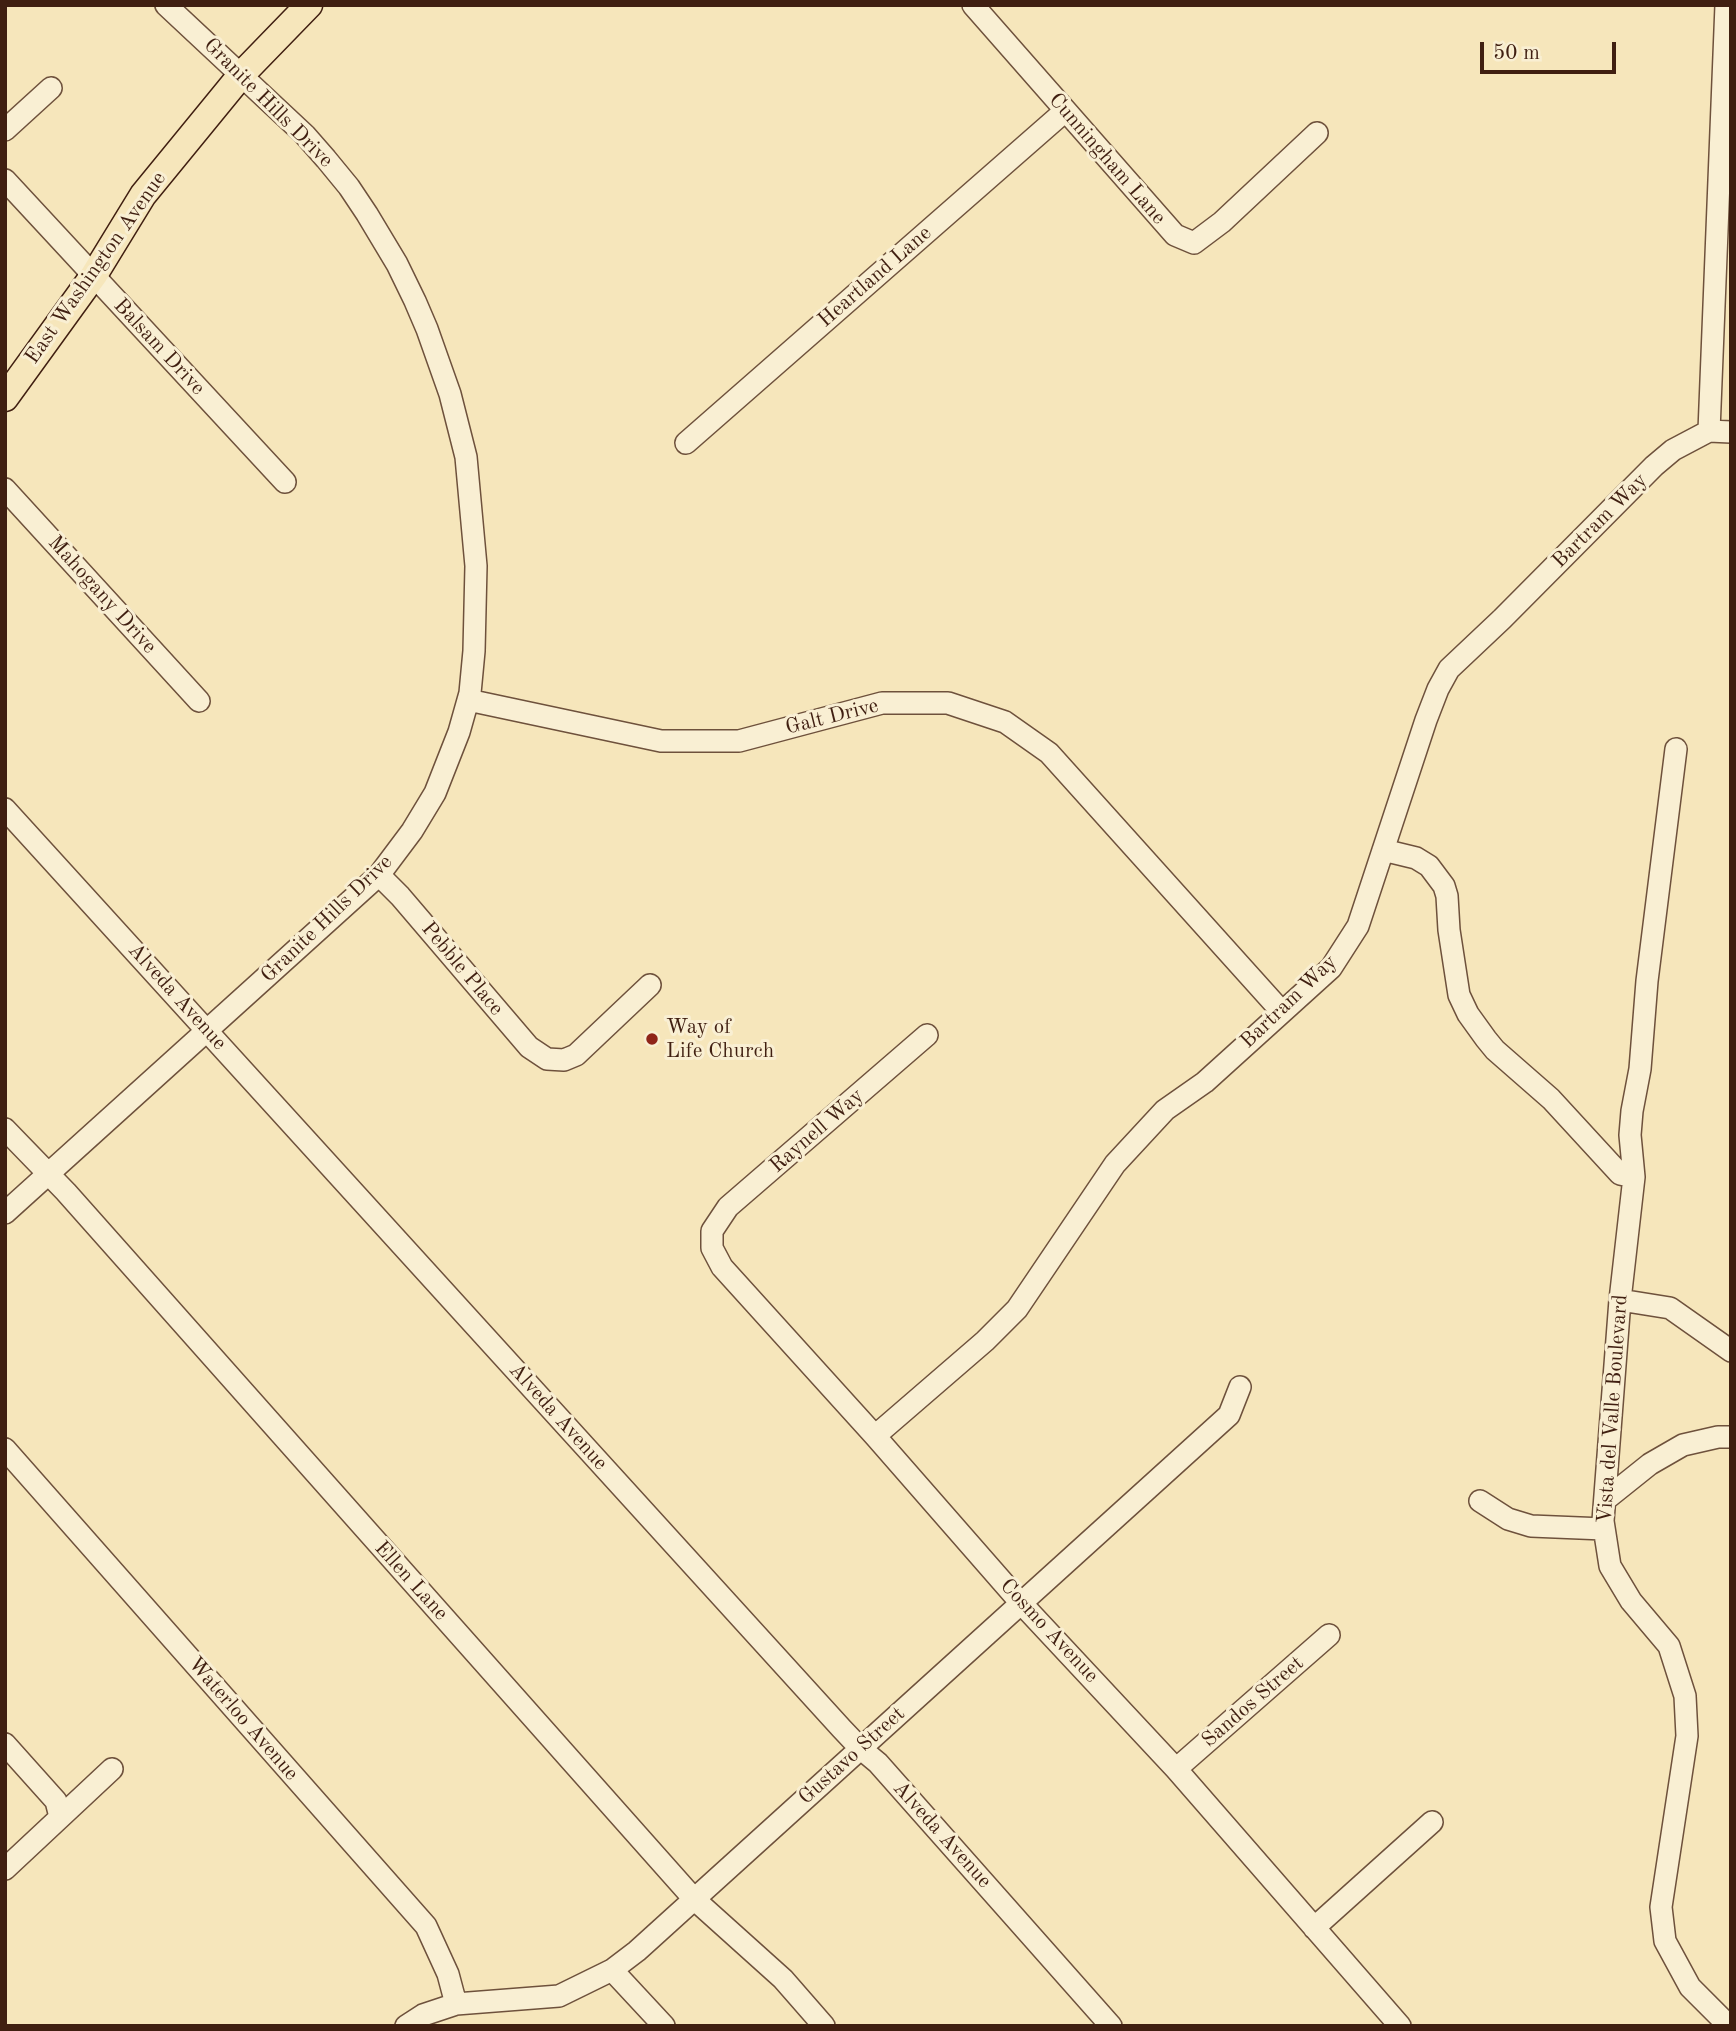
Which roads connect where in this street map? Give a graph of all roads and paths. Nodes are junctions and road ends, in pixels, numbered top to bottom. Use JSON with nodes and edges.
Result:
{"nodes":[{"id":1,"x":166,"y":5,"type":"edge"},
{"id":2,"x":309,"y":5,"type":"edge"},
{"id":3,"x":974,"y":5,"type":"edge"},
{"id":4,"x":1726,"y":5,"type":"edge"},
{"id":5,"x":242,"y":74,"type":"junction"},
{"id":6,"x":51,"y":88,"type":"dead end"},
{"id":7,"x":1065,"y":111,"type":"junction"},
{"id":8,"x":5,"y":130,"type":"edge"},
{"id":9,"x":1317,"y":133,"type":"dead end"},
{"id":10,"x":5,"y":180,"type":"edge"},
{"id":11,"x":94,"y":275,"type":"junction"},
{"id":12,"x":5,"y":398,"type":"edge"},
{"id":13,"x":1709,"y":431,"type":"junction"},
{"id":14,"x":1731,"y":432,"type":"edge"},
{"id":15,"x":686,"y":443,"type":"dead end"},
{"id":16,"x":285,"y":482,"type":"dead end"},
{"id":17,"x":5,"y":489,"type":"edge"},
{"id":18,"x":199,"y":701,"type":"dead end"},
{"id":19,"x":468,"y":701,"type":"junction"},
{"id":20,"x":1676,"y":749,"type":"dead end"},
{"id":21,"x":5,"y":809,"type":"edge"},
{"id":22,"x":1383,"y":850,"type":"junction"},
{"id":23,"x":379,"y":875,"type":"junction"},
{"id":24,"x":650,"y":985,"type":"dead end"},
{"id":25,"x":1282,"y":1012,"type":"junction"},
{"id":26,"x":208,"y":1031,"type":"junction"},
{"id":27,"x":927,"y":1035,"type":"dead end"},
{"id":28,"x":5,"y":1129,"type":"edge"},
{"id":29,"x":50,"y":1173,"type":"junction"},
{"id":30,"x":1634,"y":1177,"type":"junction"},
{"id":31,"x":5,"y":1213,"type":"edge"},
{"id":32,"x":712,"y":1231,"type":"joint"},
{"id":33,"x":1620,"y":1300,"type":"junction"},
{"id":34,"x":1731,"y":1351,"type":"edge"},
{"id":35,"x":1240,"y":1387,"type":"dead end"},
{"id":36,"x":875,"y":1436,"type":"junction"},
{"id":37,"x":1731,"y":1437,"type":"edge"},
{"id":38,"x":5,"y":1450,"type":"edge"},
{"id":39,"x":1605,"y":1500,"type":"junction"},
{"id":40,"x":1480,"y":1501,"type":"dead end"},
{"id":41,"x":1604,"y":1529,"type":"junction"},
{"id":42,"x":1021,"y":1603,"type":"junction"},
{"id":43,"x":1329,"y":1635,"type":"dead end"},
{"id":44,"x":5,"y":1744,"type":"edge"},
{"id":45,"x":860,"y":1748,"type":"junction"},
{"id":46,"x":112,"y":1769,"type":"dead end"},
{"id":47,"x":1176,"y":1769,"type":"junction"},
{"id":48,"x":60,"y":1817,"type":"junction"},
{"id":49,"x":1432,"y":1822,"type":"dead end"},
{"id":50,"x":5,"y":1869,"type":"edge"},
{"id":51,"x":694,"y":1899,"type":"junction"},
{"id":52,"x":1314,"y":1928,"type":"junction"},
{"id":53,"x":612,"y":1970,"type":"junction"},
{"id":54,"x":456,"y":2004,"type":"junction"},
{"id":55,"x":406,"y":2026,"type":"edge"},
{"id":56,"x":664,"y":2026,"type":"edge"},
{"id":57,"x":824,"y":2026,"type":"edge"},
{"id":58,"x":1111,"y":2026,"type":"edge"},
{"id":59,"x":1400,"y":2026,"type":"edge"},
{"id":60,"x":1729,"y":2026,"type":"edge"}],
"edges":[{"from":1,"to":5,"type":"street","name":"Granite Hills Drive"},
{"from":2,"to":5,"type":"main road","name":"East Washington Avenue"},
{"from":3,"to":7,"type":"street","name":"Cunningham Lane"},
{"from":4,"to":13,"type":"street"},
{"from":5,"to":11,"type":"main road","name":"East Washington Avenue"},
{"from":5,"to":19,"type":"street","name":"Granite Hills Drive"},
{"from":6,"to":8,"type":"street"},
{"from":7,"to":9,"type":"street","name":"Cunningham Lane"},
{"from":7,"to":15,"type":"street","name":"Heartland Lane"},
{"from":10,"to":11,"type":"street","name":"Balsam Drive"},
{"from":11,"to":12,"type":"main road","name":"East Washington Avenue"},
{"from":11,"to":16,"type":"street","name":"Balsam Drive"},
{"from":13,"to":14,"type":"street"},
{"from":13,"to":22,"type":"street","name":"Bartram Way"},
{"from":17,"to":18,"type":"street","name":"Mahogany Drive"},
{"from":19,"to":23,"type":"street","name":"Granite Hills Drive"},
{"from":19,"to":25,"type":"street","name":"Galt Drive"},
{"from":20,"to":30,"type":"street","name":"Vista del Valle Boulevard"},
{"from":21,"to":26,"type":"street","name":"Alveda Avenue"},
{"from":22,"to":25,"type":"street","name":"Bartram Way"},
{"from":22,"to":30,"type":"street"},
{"from":23,"to":24,"type":"street","name":"Pebble Place"},
{"from":23,"to":26,"type":"street","name":"Granite Hills Drive"},
{"from":25,"to":36,"type":"street","name":"Bartram Way"},
{"from":26,"to":29,"type":"street","name":"Granite Hills Drive"},
{"from":26,"to":45,"type":"street","name":"Alveda Avenue"},
{"from":27,"to":32,"type":"street","name":"Raynell Way"},
{"from":28,"to":29,"type":"street","name":"Ellen Lane"},
{"from":29,"to":31,"type":"street","name":"Granite Hills Drive"},
{"from":29,"to":51,"type":"street","name":"Ellen Lane"},
{"from":30,"to":33,"type":"street","name":"Vista del Valle Boulevard"},
{"from":32,"to":36,"type":"street","name":"Cosmo Avenue"},
{"from":33,"to":34,"type":"street"},
{"from":33,"to":39,"type":"street","name":"Vista del Valle Boulevard"},
{"from":35,"to":42,"type":"street","name":"Gustavo Street"},
{"from":36,"to":42,"type":"street","name":"Cosmo Avenue"},
{"from":37,"to":39,"type":"street"},
{"from":38,"to":54,"type":"street","name":"Waterloo Avenue"},
{"from":39,"to":41,"type":"street","name":"Vista del Valle Boulevard"},
{"from":40,"to":41,"type":"street"},
{"from":41,"to":60,"type":"street","name":"Vista del Valle Boulevard"},
{"from":42,"to":45,"type":"street","name":"Gustavo Street"},
{"from":42,"to":47,"type":"street","name":"Cosmo Avenue"},
{"from":43,"to":47,"type":"street","name":"Sandos Street"},
{"from":44,"to":48,"type":"street"},
{"from":45,"to":51,"type":"street","name":"Gustavo Street"},
{"from":45,"to":58,"type":"street","name":"Alveda Avenue"},
{"from":46,"to":48,"type":"street"},
{"from":47,"to":52,"type":"street","name":"Cosmo Avenue"},
{"from":48,"to":50,"type":"street"},
{"from":49,"to":52,"type":"street"},
{"from":51,"to":53,"type":"street","name":"Gustavo Street"},
{"from":51,"to":57,"type":"street","name":"Ellen Lane"},
{"from":52,"to":59,"type":"street","name":"Cosmo Avenue"},
{"from":53,"to":54,"type":"street","name":"Gustavo Street"},
{"from":53,"to":56,"type":"street"},
{"from":54,"to":55,"type":"street","name":"Gustavo Street"}]}
